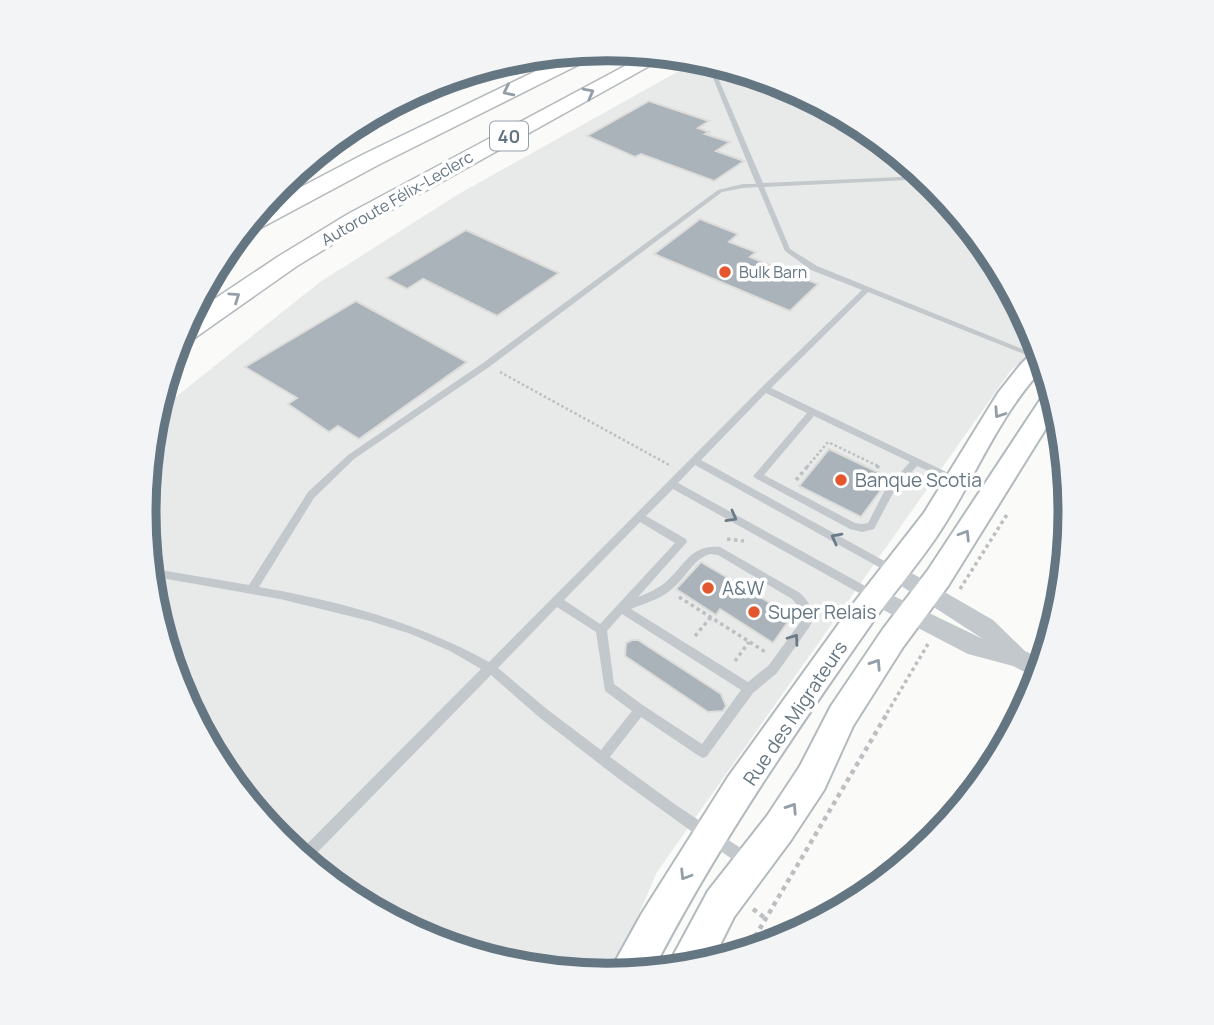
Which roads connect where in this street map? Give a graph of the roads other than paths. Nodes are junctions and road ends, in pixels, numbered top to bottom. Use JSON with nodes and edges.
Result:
{"nodes":[{"id":1,"x":568,"y":63,"type":"edge"},
{"id":2,"x":645,"y":63,"type":"edge"},
{"id":3,"x":726,"y":78,"type":"edge"},
{"id":4,"x":911,"y":179,"type":"edge"},
{"id":5,"x":762,"y":185,"type":"junction"},
{"id":6,"x":269,"y":214,"type":"edge"},
{"id":7,"x":866,"y":290,"type":"junction"},
{"id":8,"x":197,"y":323,"type":"edge"},
{"id":9,"x":1029,"y":353,"type":"edge"},
{"id":10,"x":1034,"y":366,"type":"edge"},
{"id":11,"x":765,"y":389,"type":"junction"},
{"id":12,"x":1046,"y":408,"type":"edge"},
{"id":13,"x":813,"y":412,"type":"junction"},
{"id":14,"x":695,"y":461,"type":"junction"},
{"id":15,"x":916,"y":461,"type":"junction"},
{"id":16,"x":958,"y":481,"type":"junction"},
{"id":17,"x":672,"y":484,"type":"junction"},
{"id":18,"x":640,"y":517,"type":"junction"},
{"id":19,"x":160,"y":574,"type":"edge"},
{"id":20,"x":886,"y":584,"type":"junction"},
{"id":21,"x":251,"y":591,"type":"junction"},
{"id":22,"x":557,"y":601,"type":"junction"},
{"id":23,"x":918,"y":603,"type":"junction"},
{"id":24,"x":621,"y":608,"type":"junction"},
{"id":25,"x":601,"y":630,"type":"junction"},
{"id":26,"x":1031,"y":665,"type":"edge"},
{"id":27,"x":491,"y":669,"type":"junction"},
{"id":28,"x":749,"y":689,"type":"junction"},
{"id":29,"x":640,"y":710,"type":"junction"},
{"id":30,"x":601,"y":758,"type":"junction"},
{"id":31,"x":709,"y":837,"type":"junction"},
{"id":32,"x":309,"y":852,"type":"edge"},
{"id":33,"x":766,"y":871,"type":"junction"},
{"id":34,"x":695,"y":955,"type":"edge"},
{"id":35,"x":637,"y":963,"type":"edge"}],
"edges":[{"from":1,"to":6,"type":"highway","number":"40","one_way":true},
{"from":8,"to":2,"type":"highway","name":"Autoroute Félix-Leclerc","number":"40","one_way":true},
{"from":3,"to":5,"type":"lane"},
{"from":4,"to":5,"type":"lane"},
{"from":5,"to":7,"type":"lane"},
{"from":5,"to":21,"type":"lane"},
{"from":7,"to":9,"type":"lane"},
{"from":7,"to":11,"type":"lane"},
{"from":10,"to":16,"type":"street","name":"Rue des Migrateurs","one_way":true},
{"from":11,"to":13,"type":"lane"},
{"from":11,"to":14,"type":"lane"},
{"from":23,"to":12,"type":"street","name":"Rue des Migrateurs","one_way":true},
{"from":13,"to":15,"type":"lane"},
{"from":13,"to":15,"type":"lane"},
{"from":14,"to":17,"type":"lane"},
{"from":20,"to":14,"type":"lane","one_way":true},
{"from":15,"to":16,"type":"lane"},
{"from":16,"to":20,"type":"street","name":"Rue des Migrateurs"},
{"from":17,"to":18,"type":"lane"},
{"from":17,"to":20,"type":"lane","one_way":true},
{"from":18,"to":22,"type":"lane"},
{"from":18,"to":24,"type":"lane"},
{"from":19,"to":21,"type":"lane"},
{"from":20,"to":23,"type":"street"},
{"from":20,"to":23,"type":"street"},
{"from":20,"to":31,"type":"street","name":"Rue des Migrateurs"},
{"from":21,"to":27,"type":"lane"},
{"from":22,"to":25,"type":"lane"},
{"from":22,"to":27,"type":"lane"},
{"from":23,"to":26,"type":"street"},
{"from":33,"to":23,"type":"street","name":"Rue des Migrateurs","one_way":true},
{"from":24,"to":25,"type":"lane"},
{"from":24,"to":28,"type":"lane"},
{"from":28,"to":24,"type":"lane","one_way":true},
{"from":25,"to":29,"type":"lane"},
{"from":27,"to":30,"type":"lane"},
{"from":27,"to":32,"type":"lane"},
{"from":28,"to":29,"type":"lane"},
{"from":29,"to":30,"type":"lane"},
{"from":30,"to":31,"type":"lane"},
{"from":31,"to":33,"type":"lane"},
{"from":31,"to":35,"type":"street","name":"Rue des Migrateurs","one_way":true},
{"from":33,"to":34,"type":"street","name":"Rue des Migrateurs"}]}
